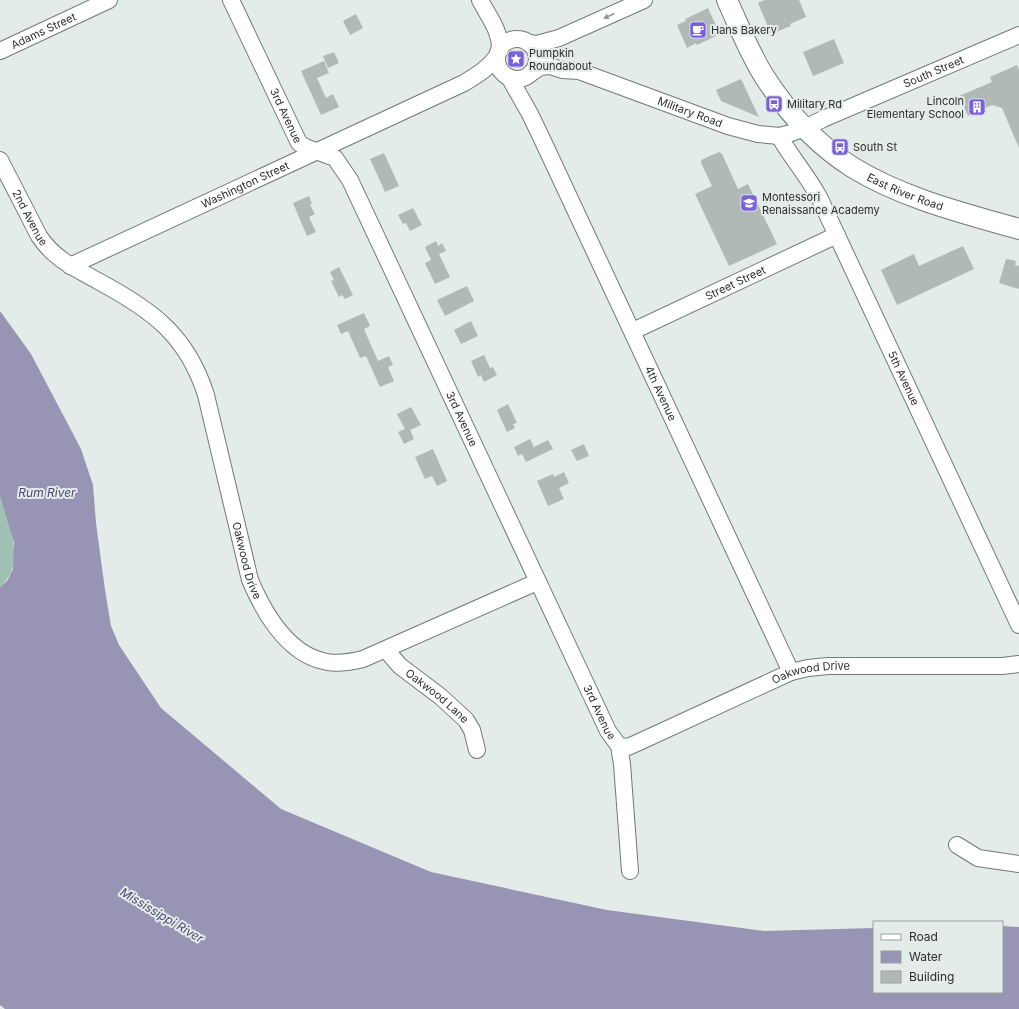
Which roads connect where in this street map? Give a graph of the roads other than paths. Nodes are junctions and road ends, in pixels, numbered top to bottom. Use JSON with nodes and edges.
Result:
{"nodes":[{"id":1,"x":109,"y":0,"type":"edge"},
{"id":2,"x":231,"y":0,"type":"edge"},
{"id":3,"x":480,"y":0,"type":"edge"},
{"id":4,"x":644,"y":0,"type":"edge"},
{"id":5,"x":727,"y":0,"type":"edge"},
{"id":6,"x":488,"y":14,"type":"junction"},
{"id":7,"x":1019,"y":35,"type":"edge"},
{"id":8,"x":528,"y":44,"type":"junction"},
{"id":9,"x":0,"y":51,"type":"edge"},
{"id":10,"x":498,"y":53,"type":"junction"},
{"id":11,"x":579,"y":72,"type":"junction"},
{"id":12,"x":529,"y":74,"type":"junction"},
{"id":13,"x":507,"y":76,"type":"junction"},
{"id":14,"x":464,"y":83,"type":"junction"},
{"id":15,"x":530,"y":114,"type":"junction"},
{"id":16,"x":805,"y":128,"type":"junction"},
{"id":17,"x":779,"y":136,"type":"junction"},
{"id":18,"x":316,"y":151,"type":"junction"},
{"id":19,"x":0,"y":160,"type":"edge"},
{"id":20,"x":1019,"y":229,"type":"edge"},
{"id":21,"x":837,"y":235,"type":"junction"},
{"id":22,"x":70,"y":266,"type":"junction"},
{"id":23,"x":633,"y":331,"type":"junction"},
{"id":24,"x":537,"y":582,"type":"junction"},
{"id":25,"x":1019,"y":625,"type":"edge"},
{"id":26,"x":386,"y":650,"type":"junction"},
{"id":27,"x":1019,"y":664,"type":"edge"},
{"id":28,"x":791,"y":672,"type":"junction"},
{"id":29,"x":618,"y":746,"type":"junction"},
{"id":30,"x":477,"y":750,"type":"dead end"},
{"id":31,"x":957,"y":844,"type":"dead end"},
{"id":32,"x":1019,"y":864,"type":"edge"},
{"id":33,"x":630,"y":871,"type":"dead end"}],
"edges":[{"from":1,"to":9,"type":"street","name":"Adams Street"},
{"from":2,"to":18,"type":"street","name":"3rd Avenue"},
{"from":3,"to":6,"type":"street"},
{"from":4,"to":8,"type":"street","one_way":true},
{"from":5,"to":16,"type":"main road"},
{"from":6,"to":8,"type":"street"},
{"from":6,"to":10,"type":"street"},
{"from":7,"to":16,"type":"street","name":"South Street"},
{"from":8,"to":10,"type":"street"},
{"from":8,"to":11,"type":"street","name":"Military Road"},
{"from":8,"to":12,"type":"street"},
{"from":10,"to":13,"type":"street"},
{"from":10,"to":14,"type":"street","name":"Washington Street"},
{"from":11,"to":12,"type":"street","name":"Military Road"},
{"from":11,"to":17,"type":"street","name":"Military Road"},
{"from":12,"to":13,"type":"street"},
{"from":12,"to":15,"type":"street","name":"4th Avenue"},
{"from":13,"to":14,"type":"street","name":"Washington Street"},
{"from":13,"to":15,"type":"street","name":"4th Avenue"},
{"from":14,"to":18,"type":"street","name":"Washington Street"},
{"from":15,"to":23,"type":"street","name":"4th Avenue"},
{"from":16,"to":17,"type":"street","name":"Military Road"},
{"from":16,"to":20,"type":"main road","name":"East River Road"},
{"from":17,"to":21,"type":"street","name":"5th Avenue"},
{"from":18,"to":22,"type":"street","name":"Washington Street"},
{"from":18,"to":24,"type":"street","name":"3rd Avenue"},
{"from":19,"to":22,"type":"street","name":"2nd Avenue"},
{"from":21,"to":23,"type":"street","name":"Street Street"},
{"from":21,"to":25,"type":"street","name":"5th Avenue"},
{"from":22,"to":26,"type":"street","name":"Oakwood Drive"},
{"from":23,"to":28,"type":"street","name":"4th Avenue"},
{"from":24,"to":26,"type":"street","name":"Oakwood Drive"},
{"from":24,"to":29,"type":"street","name":"3rd Avenue"},
{"from":26,"to":30,"type":"street","name":"Oakwood Lane"},
{"from":27,"to":28,"type":"street","name":"Oakwood Drive"},
{"from":28,"to":29,"type":"street","name":"Oakwood Drive"},
{"from":29,"to":33,"type":"street","name":"3rd Avenue"},
{"from":31,"to":32,"type":"street"}]}
